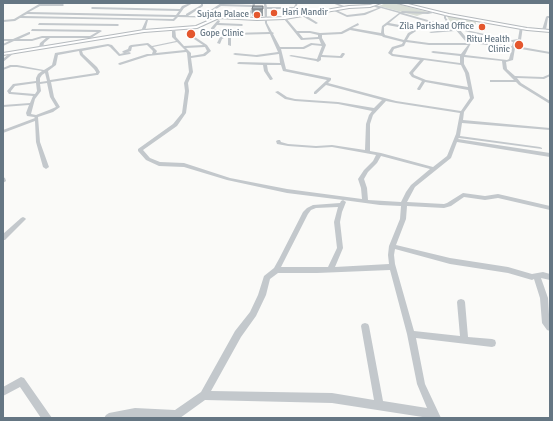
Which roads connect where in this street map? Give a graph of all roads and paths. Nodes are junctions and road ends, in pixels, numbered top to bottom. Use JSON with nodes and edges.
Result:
{"nodes":[{"id":1,"x":192,"y":3,"type":"edge"},
{"id":2,"x":202,"y":3,"type":"edge"},
{"id":3,"x":265,"y":3,"type":"edge"},
{"id":4,"x":297,"y":3,"type":"edge"},
{"id":5,"x":333,"y":3,"type":"edge"},
{"id":6,"x":365,"y":3,"type":"edge"},
{"id":7,"x":379,"y":3,"type":"edge"},
{"id":8,"x":400,"y":3,"type":"edge"},
{"id":9,"x":64,"y":4,"type":"edge"},
{"id":10,"x":222,"y":4,"type":"edge"},
{"id":11,"x":254,"y":4,"type":"edge"},
{"id":12,"x":372,"y":5,"type":"junction"},
{"id":13,"x":346,"y":7,"type":"junction"},
{"id":14,"x":92,"y":8,"type":"dead end"},
{"id":15,"x":102,"y":8,"type":"junction"},
{"id":16,"x":182,"y":8,"type":"junction"},
{"id":17,"x":265,"y":8,"type":"junction"},
{"id":18,"x":296,"y":8,"type":"junction"},
{"id":19,"x":380,"y":8,"type":"junction"},
{"id":20,"x":333,"y":10,"type":"junction"},
{"id":21,"x":395,"y":12,"type":"junction"},
{"id":22,"x":432,"y":12,"type":"junction"},
{"id":23,"x":27,"y":13,"type":"junction"},
{"id":24,"x":55,"y":13,"type":"junction"},
{"id":25,"x":96,"y":13,"type":"junction"},
{"id":26,"x":399,"y":14,"type":"junction"},
{"id":27,"x":444,"y":14,"type":"junction"},
{"id":28,"x":179,"y":15,"type":"junction"},
{"id":29,"x":187,"y":15,"type":"junction"},
{"id":30,"x":305,"y":15,"type":"junction"},
{"id":31,"x":543,"y":15,"type":"dead end"},
{"id":32,"x":203,"y":16,"type":"junction"},
{"id":33,"x":549,"y":16,"type":"edge"},
{"id":34,"x":20,"y":17,"type":"junction"},
{"id":35,"x":48,"y":17,"type":"junction"},
{"id":36,"x":221,"y":17,"type":"junction"},
{"id":37,"x":89,"y":18,"type":"junction"},
{"id":38,"x":285,"y":18,"type":"junction"},
{"id":39,"x":123,"y":19,"type":"junction"},
{"id":40,"x":248,"y":19,"type":"junction"},
{"id":41,"x":266,"y":19,"type":"junction"},
{"id":42,"x":3,"y":21,"type":"edge"},
{"id":43,"x":147,"y":21,"type":"dead end"},
{"id":44,"x":429,"y":22,"type":"junction"},
{"id":45,"x":317,"y":23,"type":"dead end"},
{"id":46,"x":39,"y":24,"type":"junction"},
{"id":47,"x":216,"y":24,"type":"junction"},
{"id":48,"x":358,"y":24,"type":"dead end"},
{"id":49,"x":387,"y":24,"type":"junction"},
{"id":50,"x":82,"y":25,"type":"junction"},
{"id":51,"x":118,"y":25,"type":"junction"},
{"id":52,"x":242,"y":25,"type":"dead end"},
{"id":53,"x":522,"y":28,"type":"junction"},
{"id":54,"x":174,"y":29,"type":"junction"},
{"id":55,"x":416,"y":29,"type":"junction"},
{"id":56,"x":456,"y":29,"type":"junction"},
{"id":57,"x":113,"y":30,"type":"dead end"},
{"id":58,"x":350,"y":30,"type":"junction"},
{"id":59,"x":544,"y":30,"type":"junction"},
{"id":60,"x":31,"y":31,"type":"junction"},
{"id":61,"x":74,"y":31,"type":"junction"},
{"id":62,"x":143,"y":31,"type":"junction"},
{"id":63,"x":220,"y":31,"type":"dead end"},
{"id":64,"x":550,"y":31,"type":"edge"},
{"id":65,"x":296,"y":32,"type":"junction"},
{"id":66,"x":431,"y":32,"type":"dead end"},
{"id":67,"x":272,"y":33,"type":"junction"},
{"id":68,"x":229,"y":35,"type":"junction"},
{"id":69,"x":384,"y":35,"type":"junction"},
{"id":70,"x":192,"y":36,"type":"dead end"},
{"id":71,"x":320,"y":36,"type":"junction"},
{"id":72,"x":42,"y":37,"type":"junction"},
{"id":73,"x":49,"y":37,"type":"junction"},
{"id":74,"x":64,"y":37,"type":"junction"},
{"id":75,"x":3,"y":40,"type":"edge"},
{"id":76,"x":13,"y":40,"type":"junction"},
{"id":77,"x":94,"y":40,"type":"junction"},
{"id":78,"x":178,"y":41,"type":"junction"},
{"id":79,"x":404,"y":41,"type":"junction"},
{"id":80,"x":515,"y":41,"type":"junction"},
{"id":81,"x":219,"y":42,"type":"dead end"},
{"id":82,"x":469,"y":43,"type":"junction"},
{"id":83,"x":3,"y":45,"type":"edge"},
{"id":84,"x":230,"y":45,"type":"dead end"},
{"id":85,"x":324,"y":45,"type":"junction"},
{"id":86,"x":206,"y":46,"type":"junction"},
{"id":87,"x":150,"y":47,"type":"junction"},
{"id":88,"x":514,"y":47,"type":"junction"},
{"id":89,"x":41,"y":48,"type":"junction"},
{"id":90,"x":93,"y":48,"type":"junction"},
{"id":91,"x":279,"y":48,"type":"junction"},
{"id":92,"x":186,"y":49,"type":"junction"},
{"id":93,"x":80,"y":50,"type":"junction"},
{"id":94,"x":433,"y":52,"type":"dead end"},
{"id":95,"x":549,"y":52,"type":"edge"},
{"id":96,"x":12,"y":53,"type":"junction"},
{"id":97,"x":118,"y":53,"type":"junction"},
{"id":98,"x":129,"y":53,"type":"dead end"},
{"id":99,"x":280,"y":53,"type":"junction"},
{"id":100,"x":3,"y":54,"type":"edge"},
{"id":101,"x":154,"y":54,"type":"junction"},
{"id":102,"x":235,"y":54,"type":"dead end"},
{"id":103,"x":344,"y":54,"type":"dead end"},
{"id":104,"x":190,"y":56,"type":"junction"},
{"id":105,"x":291,"y":56,"type":"dead end"},
{"id":106,"x":462,"y":56,"type":"junction"},
{"id":107,"x":550,"y":58,"type":"edge"},
{"id":108,"x":319,"y":59,"type":"junction"},
{"id":109,"x":423,"y":59,"type":"junction"},
{"id":110,"x":3,"y":61,"type":"edge"},
{"id":111,"x":504,"y":61,"type":"junction"},
{"id":112,"x":120,"y":64,"type":"dead end"},
{"id":113,"x":239,"y":64,"type":"dead end"},
{"id":114,"x":265,"y":64,"type":"junction"},
{"id":115,"x":283,"y":64,"type":"junction"},
{"id":116,"x":462,"y":64,"type":"junction"},
{"id":117,"x":3,"y":66,"type":"edge"},
{"id":118,"x":8,"y":66,"type":"junction"},
{"id":119,"x":3,"y":69,"type":"edge"},
{"id":120,"x":46,"y":71,"type":"junction"},
{"id":121,"x":550,"y":75,"type":"edge"},
{"id":122,"x":271,"y":79,"type":"dead end"},
{"id":123,"x":515,"y":79,"type":"junction"},
{"id":124,"x":50,"y":81,"type":"junction"},
{"id":125,"x":425,"y":81,"type":"junction"},
{"id":126,"x":491,"y":81,"type":"dead end"},
{"id":127,"x":38,"y":82,"type":"junction"},
{"id":128,"x":327,"y":84,"type":"junction"},
{"id":129,"x":419,"y":89,"type":"dead end"},
{"id":130,"x":470,"y":89,"type":"junction"},
{"id":131,"x":277,"y":92,"type":"dead end"},
{"id":132,"x":315,"y":93,"type":"dead end"},
{"id":133,"x":36,"y":95,"type":"junction"},
{"id":134,"x":385,"y":99,"type":"junction"},
{"id":135,"x":550,"y":103,"type":"edge"},
{"id":136,"x":31,"y":104,"type":"junction"},
{"id":137,"x":3,"y":106,"type":"edge"},
{"id":138,"x":376,"y":110,"type":"junction"},
{"id":139,"x":462,"y":112,"type":"junction"},
{"id":140,"x":37,"y":118,"type":"junction"},
{"id":141,"x":460,"y":121,"type":"junction"},
{"id":142,"x":550,"y":129,"type":"edge"},
{"id":143,"x":3,"y":132,"type":"edge"},
{"id":144,"x":457,"y":138,"type":"junction"},
{"id":145,"x":278,"y":141,"type":"dead end"},
{"id":146,"x":540,"y":148,"type":"dead end"},
{"id":147,"x":367,"y":152,"type":"junction"},
{"id":148,"x":380,"y":154,"type":"junction"},
{"id":149,"x":550,"y":154,"type":"edge"},
{"id":150,"x":46,"y":167,"type":"dead end"},
{"id":151,"x":435,"y":169,"type":"junction"},
{"id":152,"x":347,"y":198,"type":"junction"},
{"id":153,"x":365,"y":200,"type":"junction"},
{"id":154,"x":404,"y":203,"type":"junction"},
{"id":155,"x":341,"y":205,"type":"junction"},
{"id":156,"x":550,"y":208,"type":"edge"},
{"id":157,"x":23,"y":219,"type":"dead end"},
{"id":158,"x":3,"y":238,"type":"edge"},
{"id":159,"x":392,"y":246,"type":"junction"},
{"id":160,"x":392,"y":267,"type":"junction"},
{"id":161,"x":331,"y":269,"type":"junction"},
{"id":162,"x":276,"y":270,"type":"junction"},
{"id":163,"x":537,"y":277,"type":"junction"},
{"id":164,"x":550,"y":277,"type":"edge"},
{"id":165,"x":547,"y":298,"type":"edge"},
{"id":166,"x":461,"y":302,"type":"dead end"},
{"id":167,"x":366,"y":326,"type":"dead end"},
{"id":168,"x":550,"y":328,"type":"edge"},
{"id":169,"x":411,"y":334,"type":"junction"},
{"id":170,"x":464,"y":339,"type":"junction"},
{"id":171,"x":492,"y":343,"type":"dead end"},
{"id":172,"x":3,"y":392,"type":"edge"},
{"id":173,"x":204,"y":395,"type":"junction"},
{"id":174,"x":379,"y":405,"type":"junction"},
{"id":175,"x":175,"y":416,"type":"edge"},
{"id":176,"x":435,"y":416,"type":"edge"},
{"id":177,"x":47,"y":418,"type":"edge"},
{"id":178,"x":109,"y":418,"type":"edge"}],
"edges":[{"from":1,"to":16,"type":"street"},
{"from":2,"to":29,"type":"street"},
{"from":3,"to":17,"type":"street"},
{"from":4,"to":18,"type":"street"},
{"from":5,"to":13,"type":"street"},
{"from":6,"to":12,"type":"street"},
{"from":7,"to":12,"type":"main road"},
{"from":8,"to":22,"type":"highway"},
{"from":8,"to":27,"type":"highway"},
{"from":9,"to":23,"type":"street"},
{"from":9,"to":24,"type":"street"},
{"from":10,"to":11,"type":"street"},
{"from":10,"to":32,"type":"street"},
{"from":11,"to":40,"type":"street"},
{"from":12,"to":13,"type":"main road"},
{"from":12,"to":19,"type":"street"},
{"from":13,"to":20,"type":"main road"},
{"from":14,"to":15,"type":"street"},
{"from":15,"to":16,"type":"street"},
{"from":15,"to":25,"type":"street"},
{"from":16,"to":28,"type":"street"},
{"from":17,"to":18,"type":"street"},
{"from":17,"to":41,"type":"street"},
{"from":18,"to":30,"type":"street"},
{"from":19,"to":20,"type":"street"},
{"from":19,"to":21,"type":"street"},
{"from":20,"to":30,"type":"main road"},
{"from":21,"to":22,"type":"street"},
{"from":21,"to":26,"type":"street"},
{"from":22,"to":27,"type":"highway"},
{"from":23,"to":24,"type":"street"},
{"from":23,"to":34,"type":"street"},
{"from":24,"to":25,"type":"street"},
{"from":24,"to":35,"type":"street"},
{"from":25,"to":28,"type":"street"},
{"from":25,"to":37,"type":"street"},
{"from":26,"to":44,"type":"street"},
{"from":26,"to":49,"type":"street"},
{"from":27,"to":53,"type":"highway"},
{"from":27,"to":56,"type":"street"},
{"from":28,"to":29,"type":"street"},
{"from":28,"to":39,"type":"street"},
{"from":29,"to":32,"type":"street"},
{"from":30,"to":38,"type":"main road"},
{"from":30,"to":45,"type":"street"},
{"from":31,"to":33,"type":"street"},
{"from":32,"to":36,"type":"street"},
{"from":33,"to":59,"type":"street"},
{"from":34,"to":35,"type":"street"},
{"from":34,"to":42,"type":"street"},
{"from":35,"to":37,"type":"street"},
{"from":35,"to":46,"type":"street"},
{"from":36,"to":40,"type":"main road"},
{"from":36,"to":47,"type":"street"},
{"from":36,"to":54,"type":"main road"},
{"from":37,"to":39,"type":"street"},
{"from":37,"to":50,"type":"street"},
{"from":38,"to":41,"type":"main road"},
{"from":38,"to":65,"type":"street"},
{"from":39,"to":51,"type":"street"},
{"from":40,"to":41,"type":"main road"},
{"from":41,"to":67,"type":"street"},
{"from":43,"to":62,"type":"street"},
{"from":44,"to":55,"type":"street"},
{"from":44,"to":56,"type":"street"},
{"from":46,"to":50,"type":"street"},
{"from":46,"to":60,"type":"street"},
{"from":47,"to":52,"type":"street"},
{"from":47,"to":63,"type":"street"},
{"from":48,"to":58,"type":"street"},
{"from":49,"to":55,"type":"street"},
{"from":49,"to":69,"type":"street"},
{"from":50,"to":51,"type":"street"},
{"from":50,"to":61,"type":"street"},
{"from":51,"to":57,"type":"street"},
{"from":53,"to":59,"type":"highway"},
{"from":53,"to":64,"type":"highway"},
{"from":53,"to":80,"type":"street"},
{"from":54,"to":62,"type":"main road"},
{"from":54,"to":78,"type":"street"},
{"from":55,"to":79,"type":"street"},
{"from":56,"to":66,"type":"street"},
{"from":56,"to":80,"type":"street"},
{"from":56,"to":82,"type":"street"},
{"from":58,"to":69,"type":"street"},
{"from":58,"to":71,"type":"street"},
{"from":59,"to":64,"type":"highway"},
{"from":60,"to":61,"type":"street"},
{"from":60,"to":72,"type":"street"},
{"from":60,"to":76,"type":"street"},
{"from":61,"to":74,"type":"street"},
{"from":61,"to":74,"type":"street"},
{"from":62,"to":77,"type":"main road"},
{"from":65,"to":71,"type":"street"},
{"from":65,"to":71,"type":"street"},
{"from":67,"to":68,"type":"street"},
{"from":67,"to":91,"type":"street"},
{"from":68,"to":81,"type":"street"},
{"from":68,"to":84,"type":"street"},
{"from":69,"to":79,"type":"street"},
{"from":70,"to":86,"type":"street"},
{"from":71,"to":85,"type":"street"},
{"from":72,"to":73,"type":"street"},
{"from":72,"to":76,"type":"street"},
{"from":73,"to":74,"type":"street"},
{"from":73,"to":89,"type":"street"},
{"from":75,"to":76,"type":"street"},
{"from":76,"to":83,"type":"street"},
{"from":77,"to":89,"type":"main road"},
{"from":77,"to":90,"type":"street"},
{"from":78,"to":87,"type":"street"},
{"from":78,"to":92,"type":"street"},
{"from":79,"to":82,"type":"street"},
{"from":79,"to":109,"type":"street"},
{"from":80,"to":88,"type":"street"},
{"from":82,"to":88,"type":"street"},
{"from":82,"to":106,"type":"street"},
{"from":85,"to":91,"type":"street"},
{"from":85,"to":108,"type":"street"},
{"from":86,"to":92,"type":"street"},
{"from":86,"to":104,"type":"street"},
{"from":87,"to":97,"type":"street"},
{"from":87,"to":101,"type":"street"},
{"from":88,"to":95,"type":"street"},
{"from":88,"to":111,"type":"street"},
{"from":89,"to":96,"type":"main road"},
{"from":90,"to":93,"type":"street"},
{"from":90,"to":97,"type":"street"},
{"from":91,"to":99,"type":"street"},
{"from":92,"to":101,"type":"street"},
{"from":92,"to":104,"type":"street"},
{"from":93,"to":120,"type":"street"},
{"from":93,"to":124,"type":"street"},
{"from":94,"to":106,"type":"street"},
{"from":95,"to":107,"type":"street"},
{"from":96,"to":100,"type":"main road"},
{"from":96,"to":110,"type":"street"},
{"from":97,"to":98,"type":"street"},
{"from":99,"to":102,"type":"street"},
{"from":99,"to":115,"type":"street"},
{"from":101,"to":112,"type":"street"},
{"from":103,"to":108,"type":"street"},
{"from":104,"to":152,"type":"street"},
{"from":105,"to":108,"type":"street"},
{"from":106,"to":111,"type":"street"},
{"from":106,"to":116,"type":"street"},
{"from":109,"to":116,"type":"street"},
{"from":109,"to":125,"type":"street"},
{"from":111,"to":123,"type":"street"},
{"from":113,"to":114,"type":"street"},
{"from":114,"to":115,"type":"street"},
{"from":114,"to":122,"type":"street"},
{"from":115,"to":128,"type":"street"},
{"from":116,"to":130,"type":"street"},
{"from":117,"to":118,"type":"street"},
{"from":118,"to":119,"type":"street"},
{"from":118,"to":120,"type":"street"},
{"from":120,"to":124,"type":"street"},
{"from":120,"to":127,"type":"street"},
{"from":121,"to":123,"type":"street"},
{"from":123,"to":126,"type":"street"},
{"from":123,"to":135,"type":"street"},
{"from":124,"to":127,"type":"street"},
{"from":124,"to":140,"type":"street"},
{"from":125,"to":129,"type":"street"},
{"from":125,"to":130,"type":"street"},
{"from":127,"to":133,"type":"street"},
{"from":127,"to":133,"type":"street"},
{"from":128,"to":132,"type":"street"},
{"from":128,"to":134,"type":"street"},
{"from":130,"to":139,"type":"street"},
{"from":131,"to":138,"type":"street"},
{"from":133,"to":136,"type":"street"},
{"from":134,"to":138,"type":"street"},
{"from":134,"to":139,"type":"street"},
{"from":136,"to":137,"type":"street"},
{"from":136,"to":140,"type":"street"},
{"from":138,"to":147,"type":"street"},
{"from":139,"to":141,"type":"street"},
{"from":140,"to":143,"type":"street"},
{"from":140,"to":150,"type":"street"},
{"from":141,"to":142,"type":"street"},
{"from":141,"to":144,"type":"street"},
{"from":144,"to":146,"type":"street"},
{"from":144,"to":149,"type":"street"},
{"from":144,"to":151,"type":"street"},
{"from":145,"to":147,"type":"street"},
{"from":147,"to":148,"type":"street"},
{"from":148,"to":151,"type":"street"},
{"from":148,"to":153,"type":"street"},
{"from":151,"to":154,"type":"street"},
{"from":152,"to":153,"type":"street"},
{"from":152,"to":155,"type":"street"},
{"from":153,"to":154,"type":"street"},
{"from":154,"to":156,"type":"street"},
{"from":154,"to":159,"type":"street"},
{"from":155,"to":161,"type":"street"},
{"from":155,"to":162,"type":"street"},
{"from":157,"to":158,"type":"street"},
{"from":159,"to":160,"type":"street"},
{"from":159,"to":163,"type":"street"},
{"from":160,"to":161,"type":"street"},
{"from":160,"to":169,"type":"street"},
{"from":161,"to":162,"type":"street"},
{"from":162,"to":173,"type":"street"},
{"from":163,"to":164,"type":"street"},
{"from":163,"to":165,"type":"street"},
{"from":165,"to":168,"type":"street"},
{"from":166,"to":170,"type":"street"},
{"from":167,"to":174,"type":"street"},
{"from":169,"to":170,"type":"street"},
{"from":169,"to":176,"type":"street"},
{"from":170,"to":171,"type":"street"},
{"from":172,"to":177,"type":"street"},
{"from":173,"to":174,"type":"street"},
{"from":173,"to":175,"type":"street"},
{"from":174,"to":176,"type":"street"},
{"from":175,"to":178,"type":"street"}]}
